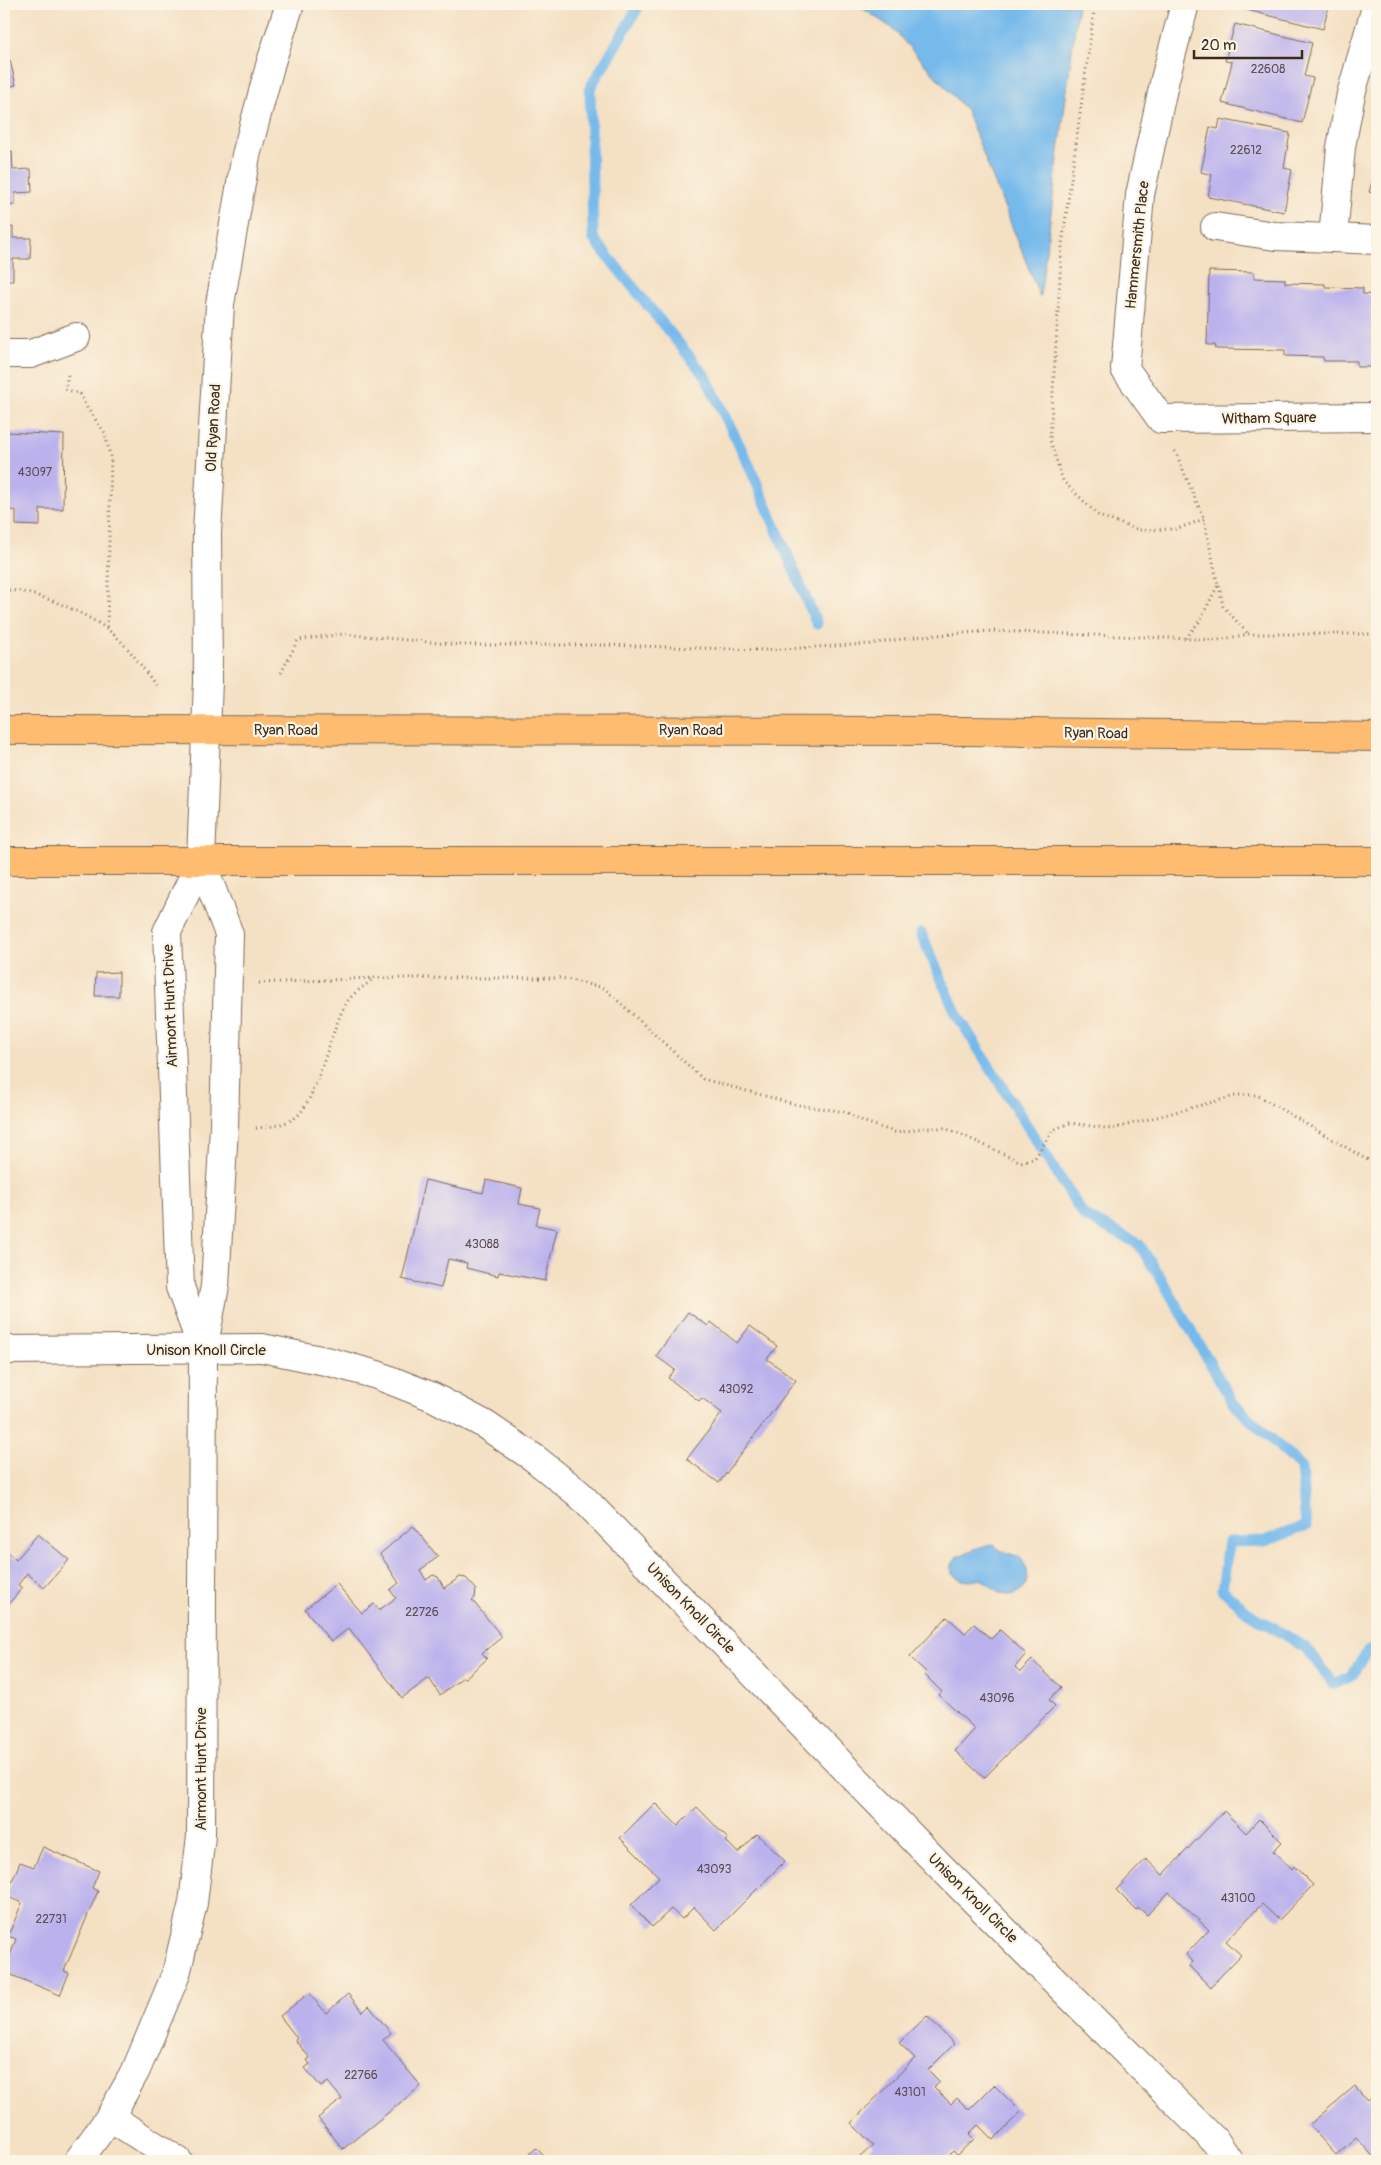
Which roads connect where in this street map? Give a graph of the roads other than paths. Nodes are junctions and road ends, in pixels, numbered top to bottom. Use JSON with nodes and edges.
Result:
{"nodes":[{"id":1,"x":290,"y":4,"type":"edge"},
{"id":2,"x":1185,"y":4,"type":"edge"},
{"id":3,"x":1377,"y":4,"type":"edge"},
{"id":4,"x":1216,"y":227,"type":"dead end"},
{"id":5,"x":1333,"y":238,"type":"junction"},
{"id":6,"x":1377,"y":240,"type":"edge"},
{"id":7,"x":76,"y":337,"type":"road end"},
{"id":8,"x":4,"y":354,"type":"edge"},
{"id":9,"x":1377,"y":417,"type":"edge"},
{"id":10,"x":1161,"y":419,"type":"joint"},
{"id":11,"x":206,"y":729,"type":"junction"},
{"id":12,"x":4,"y":730,"type":"edge"},
{"id":13,"x":1377,"y":737,"type":"edge"},
{"id":14,"x":4,"y":861,"type":"edge"},
{"id":15,"x":201,"y":861,"type":"junction"},
{"id":16,"x":1377,"y":862,"type":"edge"},
{"id":17,"x":4,"y":1350,"type":"edge"},
{"id":18,"x":203,"y":1350,"type":"junction"},
{"id":19,"x":110,"y":2118,"type":"junction"},
{"id":20,"x":78,"y":2161,"type":"edge"},
{"id":21,"x":178,"y":2161,"type":"edge"},
{"id":22,"x":1229,"y":2161,"type":"edge"}],
"edges":[{"from":1,"to":11,"type":"street","name":"Old Ryan Road"},
{"from":2,"to":10,"type":"street","name":"Hammersmith Place"},
{"from":3,"to":5,"type":"street"},
{"from":4,"to":5,"type":"street"},
{"from":5,"to":6,"type":"street"},
{"from":7,"to":8,"type":"street"},
{"from":9,"to":10,"type":"street","name":"Witham Square"},
{"from":11,"to":12,"type":"main road","name":"Ryan Road"},
{"from":11,"to":13,"type":"main road","name":"Ryan Road"},
{"from":11,"to":15,"type":"street","name":"Old Ryan Road"},
{"from":14,"to":15,"type":"main road"},
{"from":15,"to":16,"type":"main road"},
{"from":15,"to":18,"type":"street","name":"Airmont Hunt Drive"},
{"from":15,"to":18,"type":"street","name":"Airmont Hunt Drive"},
{"from":17,"to":18,"type":"street","name":"Unison Knoll Circle"},
{"from":18,"to":19,"type":"street","name":"Airmont Hunt Drive"},
{"from":18,"to":22,"type":"street","name":"Unison Knoll Circle"},
{"from":19,"to":20,"type":"street","name":"Airmont Hunt Drive"},
{"from":19,"to":21,"type":"street"}]}
